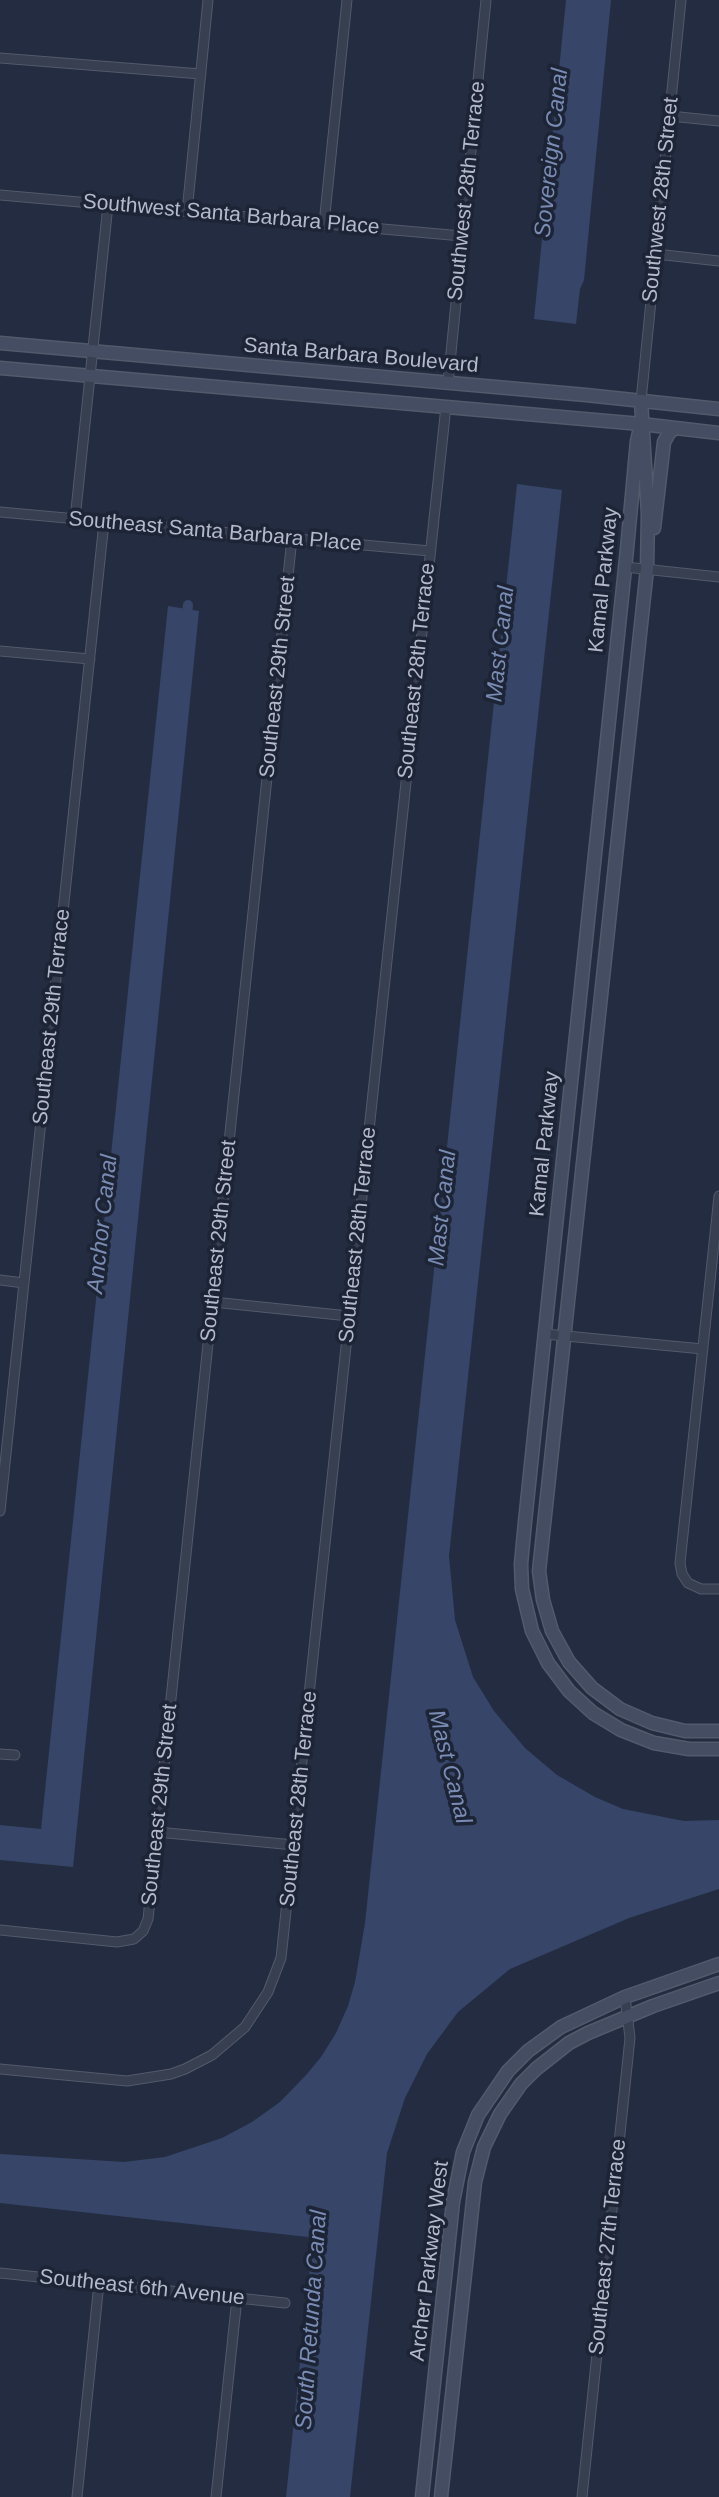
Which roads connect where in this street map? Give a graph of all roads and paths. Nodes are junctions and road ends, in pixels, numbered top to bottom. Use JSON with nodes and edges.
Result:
{"nodes":[{"id":1,"x":208,"y":0,"type":"edge"},
{"id":2,"x":347,"y":0,"type":"edge"},
{"id":3,"x":486,"y":0,"type":"edge"},
{"id":4,"x":681,"y":0,"type":"edge"},
{"id":5,"x":0,"y":58,"type":"edge"},
{"id":6,"x":201,"y":74,"type":"junction"},
{"id":7,"x":670,"y":116,"type":"junction"},
{"id":8,"x":719,"y":121,"type":"edge"},
{"id":9,"x":0,"y":195,"type":"edge"},
{"id":10,"x":108,"y":205,"type":"junction"},
{"id":11,"x":187,"y":212,"type":"junction"},
{"id":12,"x":324,"y":224,"type":"junction"},
{"id":13,"x":462,"y":236,"type":"junction"},
{"id":14,"x":656,"y":254,"type":"junction"},
{"id":15,"x":719,"y":261,"type":"edge"},
{"id":16,"x":0,"y":343,"type":"edge"},
{"id":17,"x":93,"y":351,"type":"junction"},
{"id":18,"x":0,"y":368,"type":"edge"},
{"id":19,"x":90,"y":376,"type":"junction"},
{"id":20,"x":448,"y":383,"type":"junction"},
{"id":21,"x":641,"y":401,"type":"junction"},
{"id":22,"x":446,"y":406,"type":"junction"},
{"id":23,"x":719,"y":409,"type":"edge"},
{"id":24,"x":641,"y":424,"type":"junction"},
{"id":25,"x":675,"y":428,"type":"junction"},
{"id":26,"x":719,"y":433,"type":"edge"},
{"id":27,"x":0,"y":512,"type":"edge"},
{"id":28,"x":75,"y":519,"type":"junction"},
{"id":29,"x":104,"y":522,"type":"junction"},
{"id":30,"x":292,"y":538,"type":"junction"},
{"id":31,"x":430,"y":551,"type":"junction"},
{"id":32,"x":625,"y":567,"type":"junction"},
{"id":33,"x":647,"y":569,"type":"junction"},
{"id":34,"x":719,"y":577,"type":"edge"},
{"id":35,"x":0,"y":651,"type":"edge"},
{"id":36,"x":90,"y":659,"type":"junction"},
{"id":37,"x":719,"y":1196,"type":"edge"},
{"id":38,"x":0,"y":1280,"type":"edge"},
{"id":39,"x":24,"y":1283,"type":"junction"},
{"id":40,"x":213,"y":1302,"type":"junction"},
{"id":41,"x":349,"y":1316,"type":"junction"},
{"id":42,"x":545,"y":1334,"type":"junction"},
{"id":43,"x":563,"y":1335,"type":"junction"},
{"id":44,"x":703,"y":1349,"type":"junction"},
{"id":45,"x":0,"y":1511,"type":"edge"},
{"id":46,"x":719,"y":1589,"type":"edge"},
{"id":47,"x":719,"y":1731,"type":"edge"},
{"id":48,"x":719,"y":1749,"type":"edge"},
{"id":49,"x":0,"y":1754,"type":"edge"},
{"id":50,"x":15,"y":1755,"type":"dead end"},
{"id":51,"x":158,"y":1832,"type":"junction"},
{"id":52,"x":294,"y":1844,"type":"junction"},
{"id":53,"x":0,"y":1930,"type":"edge"},
{"id":54,"x":719,"y":1964,"type":"edge"},
{"id":55,"x":719,"y":1983,"type":"edge"},
{"id":56,"x":625,"y":1997,"type":"junction"},
{"id":57,"x":628,"y":2017,"type":"junction"},
{"id":58,"x":0,"y":2069,"type":"edge"},
{"id":59,"x":0,"y":2273,"type":"edge"},
{"id":60,"x":99,"y":2283,"type":"junction"},
{"id":61,"x":237,"y":2298,"type":"junction"},
{"id":62,"x":285,"y":2303,"type":"dead end"},
{"id":63,"x":77,"y":2497,"type":"edge"},
{"id":64,"x":216,"y":2497,"type":"edge"},
{"id":65,"x":422,"y":2497,"type":"edge"},
{"id":66,"x":440,"y":2497,"type":"edge"},
{"id":67,"x":582,"y":2497,"type":"edge"}],
"edges":[{"from":1,"to":6,"type":"street"},
{"from":2,"to":12,"type":"street"},
{"from":3,"to":13,"type":"street","name":"Southwest 28th Terrace"},
{"from":4,"to":7,"type":"street","name":"Southwest 28th Street"},
{"from":5,"to":6,"type":"street"},
{"from":6,"to":11,"type":"street"},
{"from":7,"to":8,"type":"street"},
{"from":7,"to":14,"type":"street","name":"Southwest 28th Street"},
{"from":9,"to":10,"type":"street","name":"Southwest Santa Barbara Place"},
{"from":10,"to":11,"type":"street","name":"Southwest Santa Barbara Place"},
{"from":10,"to":17,"type":"street"},
{"from":11,"to":12,"type":"street","name":"Southwest Santa Barbara Place"},
{"from":12,"to":13,"type":"street","name":"Southwest Santa Barbara Place"},
{"from":13,"to":20,"type":"street","name":"Southwest 28th Terrace"},
{"from":14,"to":15,"type":"street"},
{"from":14,"to":21,"type":"street","name":"Southwest 28th Street"},
{"from":16,"to":17,"type":"street","name":"Santa Barbara Boulevard"},
{"from":17,"to":19,"type":"street"},
{"from":17,"to":20,"type":"street","name":"Santa Barbara Boulevard"},
{"from":18,"to":19,"type":"street","name":"Santa Barbara Boulevard"},
{"from":19,"to":22,"type":"street","name":"Santa Barbara Boulevard"},
{"from":19,"to":28,"type":"street"},
{"from":20,"to":21,"type":"street","name":"Santa Barbara Boulevard"},
{"from":21,"to":23,"type":"street","name":"Santa Barbara Boulevard"},
{"from":21,"to":24,"type":"street","name":"Kamal Parkway"},
{"from":22,"to":24,"type":"street","name":"Santa Barbara Boulevard"},
{"from":22,"to":31,"type":"street","name":"Southeast 28th Terrace"},
{"from":24,"to":25,"type":"street","name":"Santa Barbara Boulevard"},
{"from":24,"to":32,"type":"street","name":"Kamal Parkway"},
{"from":24,"to":33,"type":"street","name":"Kamal Parkway"},
{"from":25,"to":26,"type":"street","name":"Santa Barbara Boulevard"},
{"from":25,"to":33,"type":"street"},
{"from":27,"to":28,"type":"street","name":"Southeast Santa Barbara Place"},
{"from":28,"to":29,"type":"street","name":"Southeast Santa Barbara Place"},
{"from":29,"to":30,"type":"street","name":"Southeast Santa Barbara Place"},
{"from":29,"to":36,"type":"street","name":"Southeast 29th Terrace"},
{"from":30,"to":31,"type":"street","name":"Southeast Santa Barbara Place"},
{"from":30,"to":40,"type":"street","name":"Southeast 29th Street"},
{"from":31,"to":41,"type":"street","name":"Southeast 28th Terrace"},
{"from":32,"to":33,"type":"street"},
{"from":32,"to":42,"type":"street","name":"Kamal Parkway"},
{"from":33,"to":34,"type":"street"},
{"from":33,"to":43,"type":"street","name":"Kamal Parkway"},
{"from":35,"to":36,"type":"street"},
{"from":36,"to":39,"type":"street","name":"Southeast 29th Terrace"},
{"from":37,"to":44,"type":"street"},
{"from":38,"to":39,"type":"street"},
{"from":39,"to":45,"type":"street","name":"Southeast 29th Terrace"},
{"from":40,"to":41,"type":"street"},
{"from":40,"to":51,"type":"street","name":"Southeast 29th Street"},
{"from":41,"to":52,"type":"street","name":"Southeast 28th Terrace"},
{"from":42,"to":43,"type":"street"},
{"from":42,"to":48,"type":"street","name":"Kamal Parkway"},
{"from":43,"to":44,"type":"street"},
{"from":43,"to":47,"type":"street","name":"Kamal Parkway"},
{"from":44,"to":46,"type":"street"},
{"from":49,"to":50,"type":"street"},
{"from":51,"to":52,"type":"street"},
{"from":51,"to":53,"type":"street","name":"Southeast 29th Street"},
{"from":52,"to":58,"type":"street","name":"Southeast 28th Terrace"},
{"from":54,"to":56,"type":"street","name":"Archer Parkway West"},
{"from":55,"to":57,"type":"street","name":"Archer Parkway West"},
{"from":56,"to":57,"type":"street","name":"Southeast 27th Terrace"},
{"from":56,"to":65,"type":"street","name":"Archer Parkway West"},
{"from":57,"to":66,"type":"street","name":"Archer Parkway West"},
{"from":57,"to":67,"type":"street","name":"Southeast 27th Terrace"},
{"from":59,"to":60,"type":"street","name":"Southeast 6th Avenue"},
{"from":60,"to":61,"type":"street","name":"Southeast 6th Avenue"},
{"from":60,"to":63,"type":"street"},
{"from":61,"to":62,"type":"street","name":"Southeast 6th Avenue"},
{"from":61,"to":64,"type":"street"}]}
